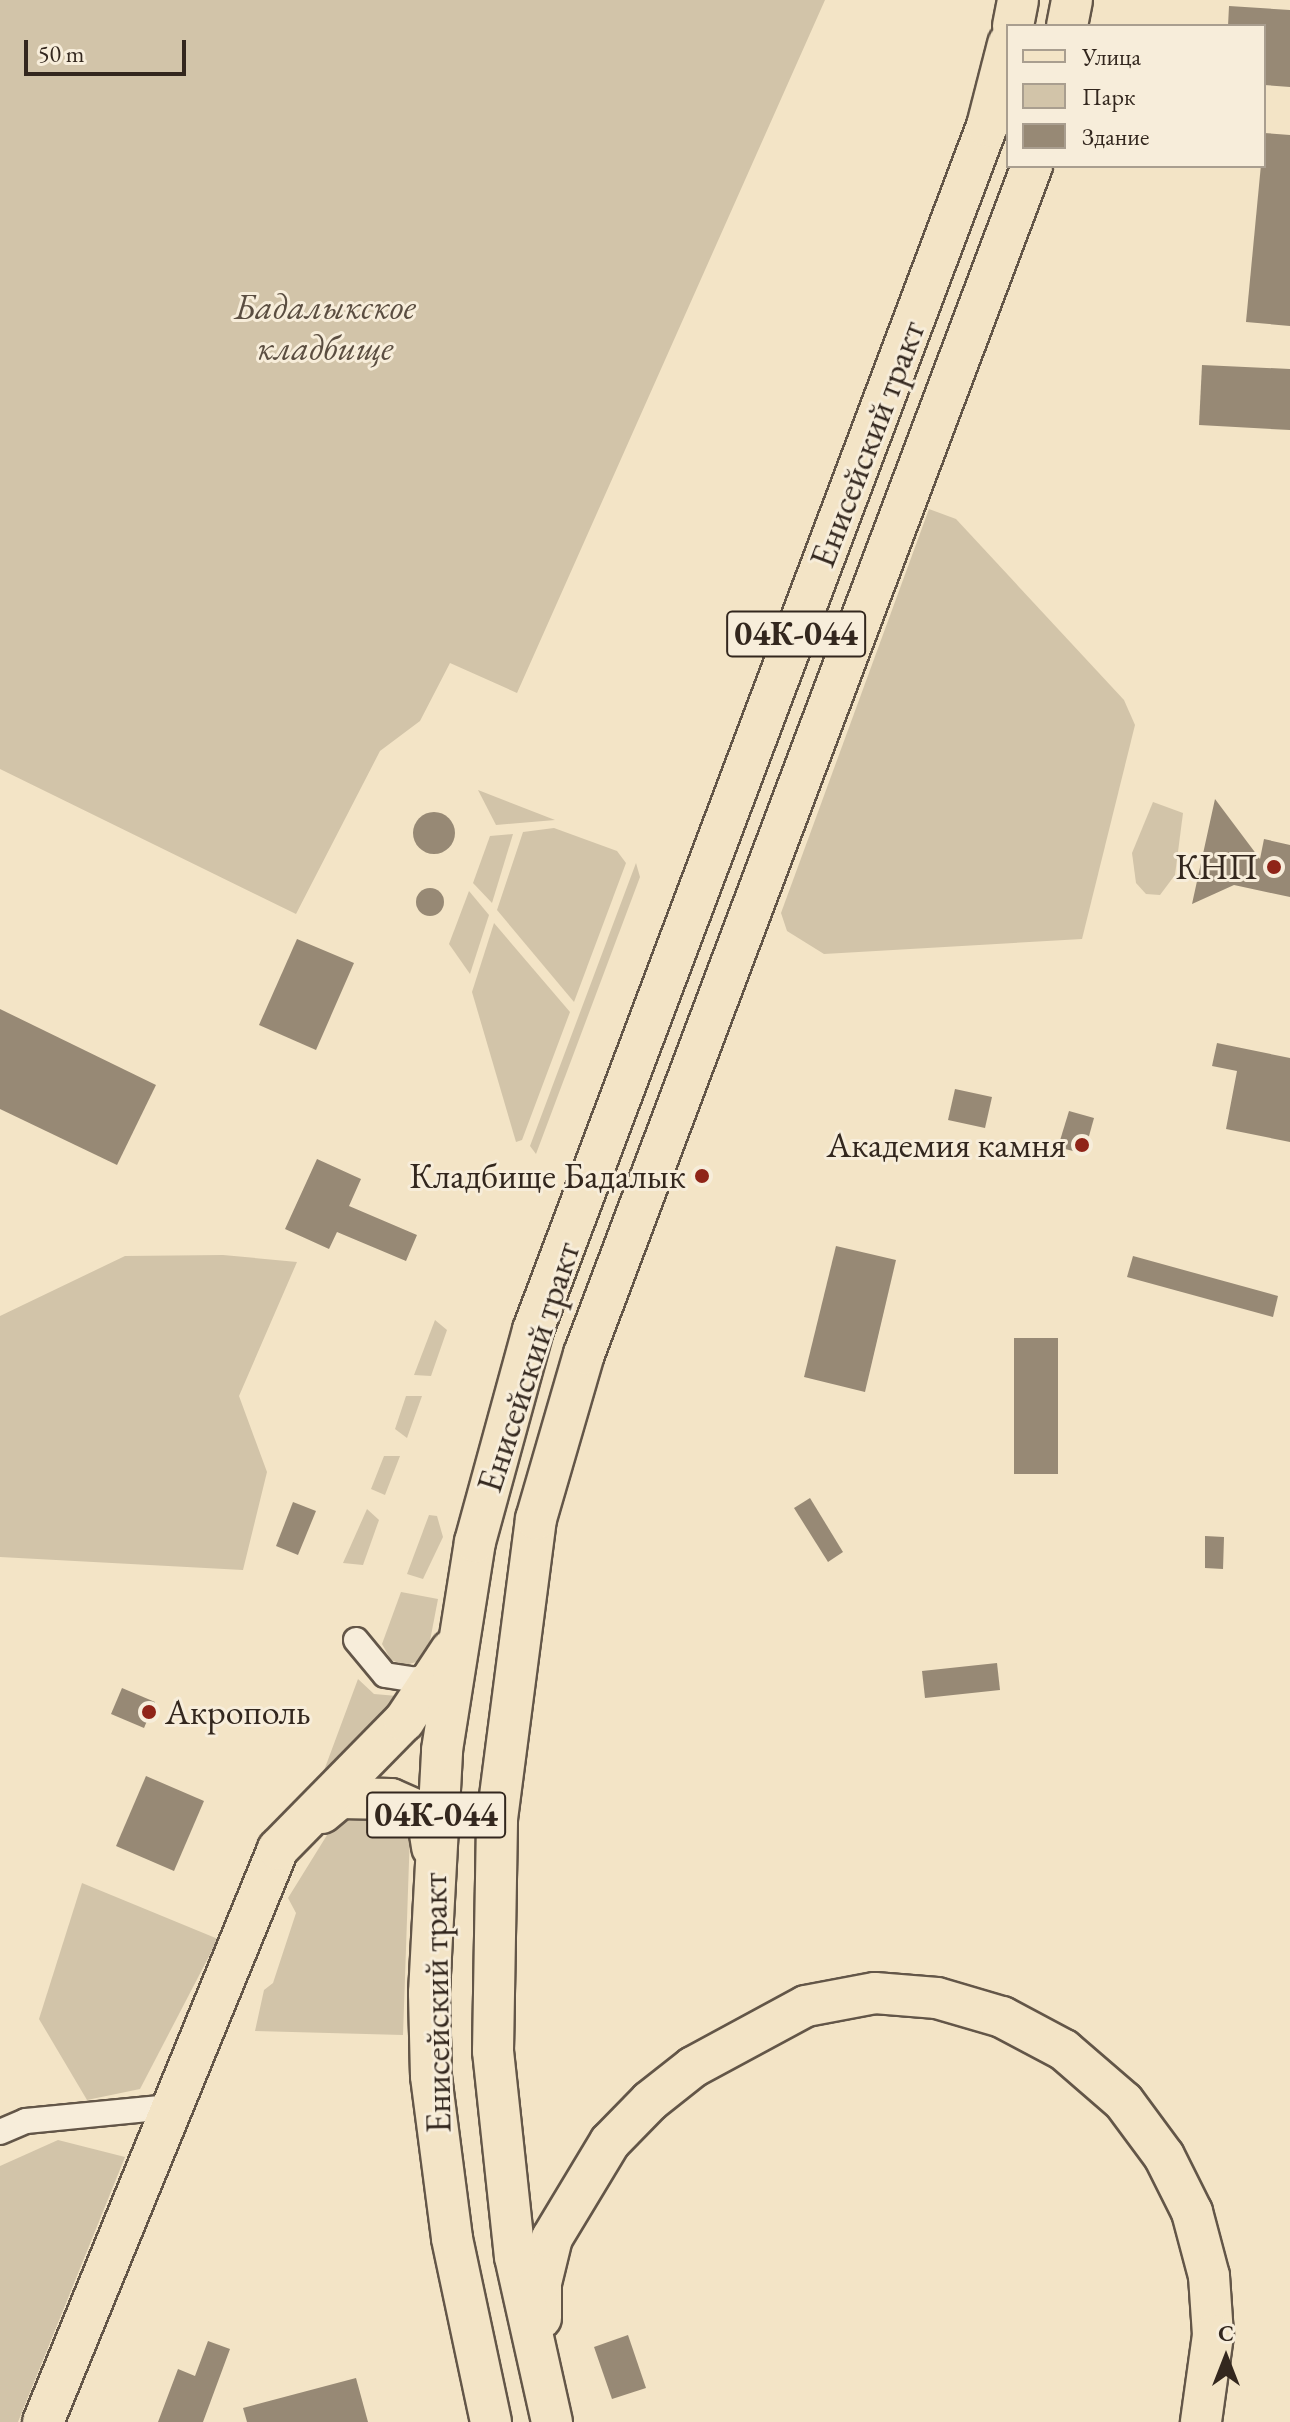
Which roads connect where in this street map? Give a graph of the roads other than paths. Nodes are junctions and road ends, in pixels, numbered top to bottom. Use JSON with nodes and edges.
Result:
{"nodes":[{"id":1,"x":1018,"y":0,"type":"edge"},
{"id":2,"x":1072,"y":0,"type":"edge"},
{"id":3,"x":1013,"y":24,"type":"edge"},
{"id":4,"x":1067,"y":24,"type":"edge"},
{"id":5,"x":1006,"y":52,"type":"edge"},
{"id":6,"x":1031,"y":168,"type":"edge"},
{"id":7,"x":575,"y":1220,"type":"junction"},
{"id":8,"x":627,"y":1241,"type":"junction"},
{"id":9,"x":356,"y":1640,"type":"dead end"},
{"id":10,"x":448,"y":1655,"type":"junction"},
{"id":11,"x":278,"y":1849,"type":"junction"},
{"id":12,"x":433,"y":1852,"type":"junction"},
{"id":13,"x":170,"y":2107,"type":"junction"},
{"id":14,"x":0,"y":2132,"type":"edge"},
{"id":15,"x":541,"y":2378,"type":"junction"},
{"id":16,"x":43,"y":2422,"type":"edge"},
{"id":17,"x":491,"y":2422,"type":"edge"},
{"id":18,"x":552,"y":2422,"type":"edge"},
{"id":19,"x":1201,"y":2422,"type":"edge"}],
"edges":[{"from":1,"to":3,"type":"main road"},
{"from":2,"to":4,"type":"main road"},
{"from":5,"to":7,"type":"main road","name":"Енисейский тракт","number":"04К-044"},
{"from":6,"to":8,"type":"main road","name":"Енисейский тракт","number":"04К-044"},
{"from":7,"to":8,"type":"main road"},
{"from":7,"to":10,"type":"main road","name":"Енисейский тракт","number":"04К-044"},
{"from":8,"to":15,"type":"main road","name":"Енисейский тракт","number":"04К-044"},
{"from":9,"to":10,"type":"street"},
{"from":10,"to":11,"type":"main road"},
{"from":10,"to":12,"type":"main road","name":"Енисейский тракт","number":"04К-044"},
{"from":11,"to":12,"type":"main road"},
{"from":11,"to":13,"type":"main road"},
{"from":12,"to":17,"type":"main road","name":"Енисейский тракт","number":"04К-044"},
{"from":13,"to":14,"type":"street"},
{"from":13,"to":16,"type":"main road"},
{"from":15,"to":18,"type":"main road","name":"Енисейский тракт","number":"04К-044"},
{"from":15,"to":19,"type":"main road"}]}
